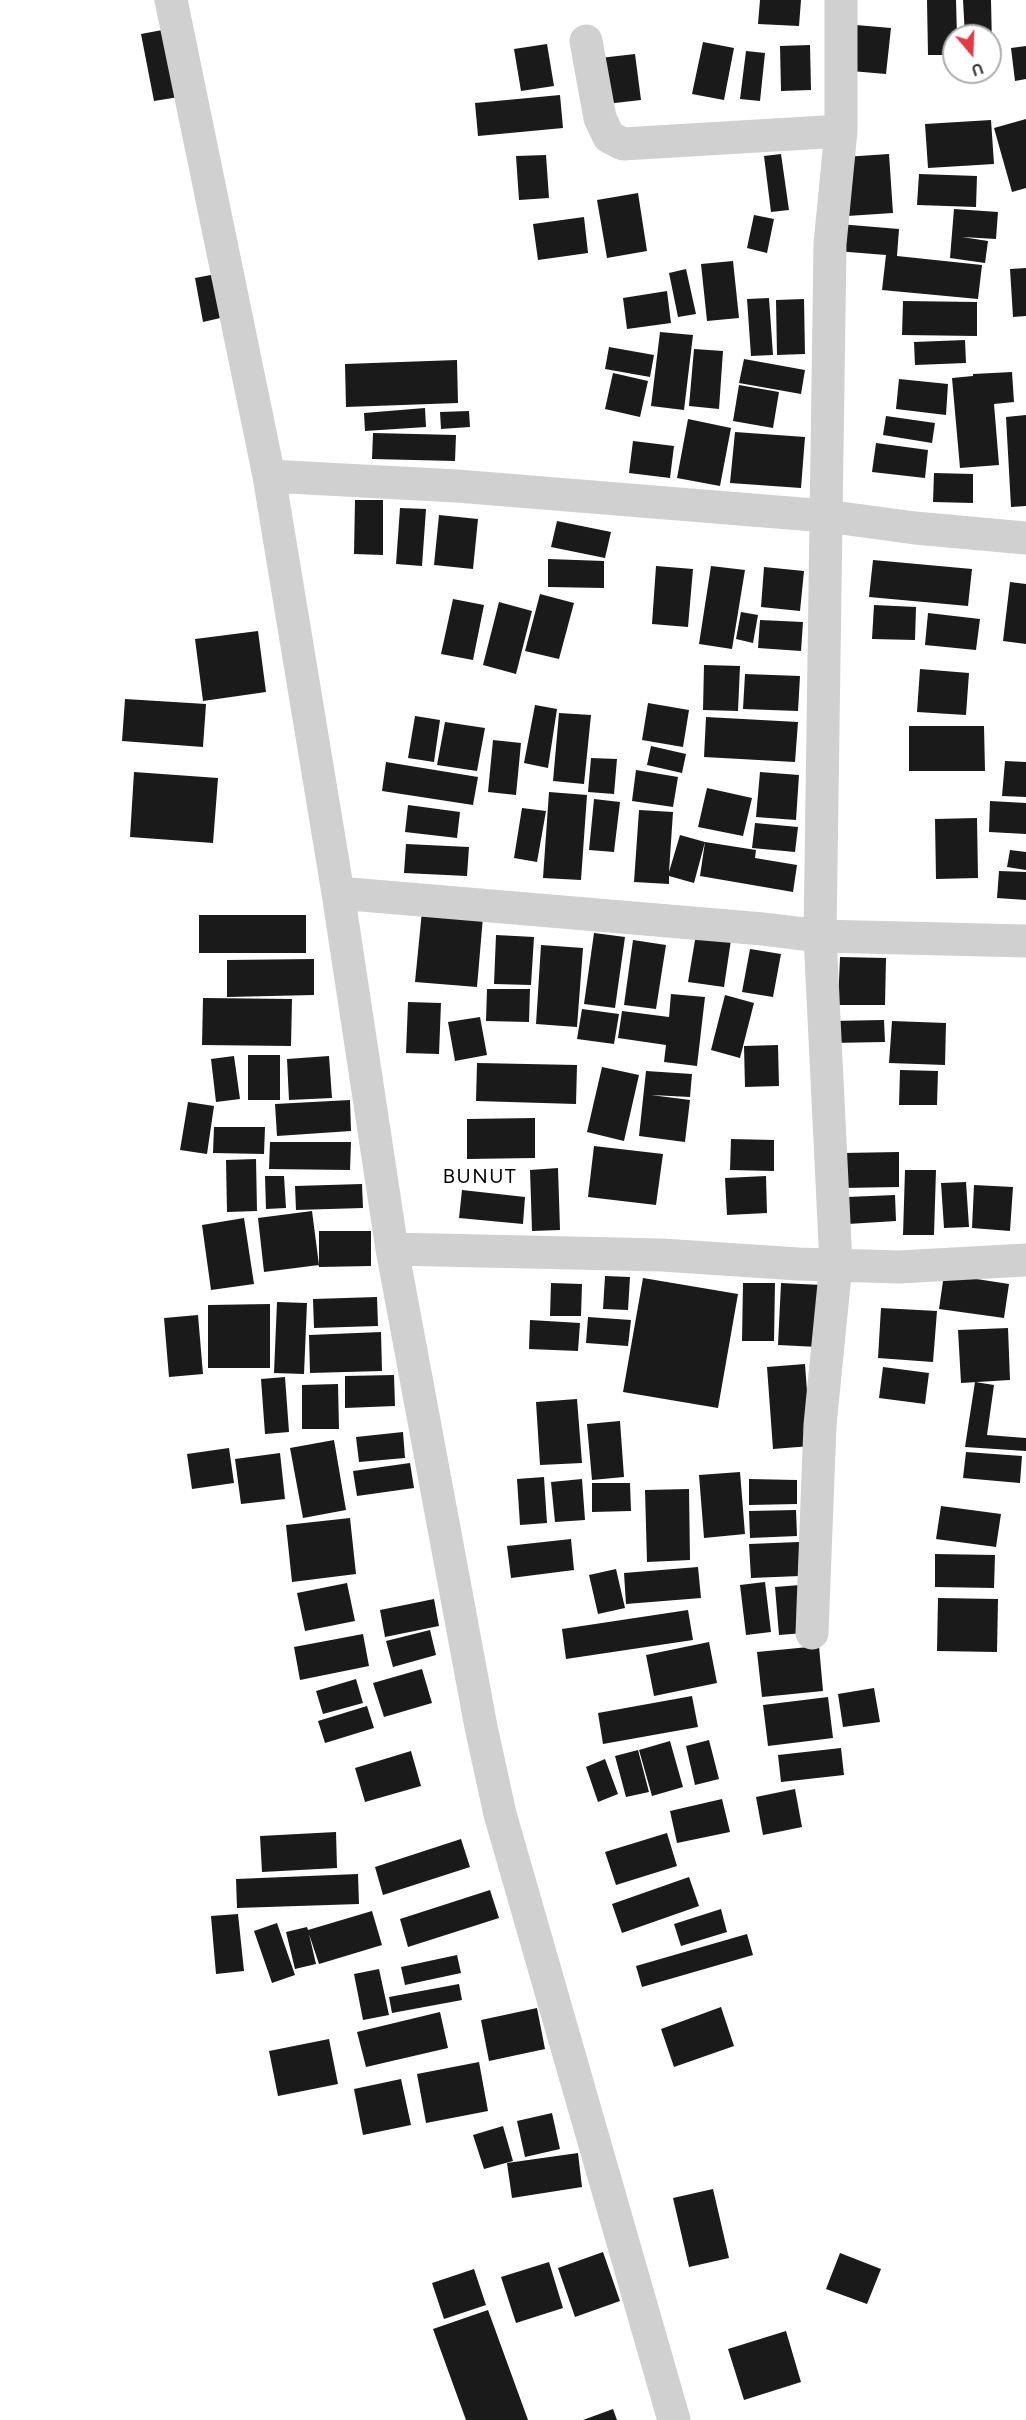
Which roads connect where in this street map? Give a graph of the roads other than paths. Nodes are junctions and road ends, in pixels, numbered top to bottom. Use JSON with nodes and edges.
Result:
{"nodes":[{"id":1,"x":171,"y":0,"type":"edge"},
{"id":2,"x":841,"y":0,"type":"edge"},
{"id":3,"x":586,"y":41,"type":"dead end"},
{"id":4,"x":841,"y":132,"type":"junction"},
{"id":5,"x":269,"y":476,"type":"junction"},
{"id":6,"x":826,"y":516,"type":"junction"},
{"id":7,"x":1026,"y":538,"type":"edge"},
{"id":8,"x":338,"y":893,"type":"junction"},
{"id":9,"x":820,"y":936,"type":"junction"},
{"id":10,"x":1026,"y":941,"type":"edge"},
{"id":11,"x":392,"y":1249,"type":"junction"},
{"id":12,"x":1026,"y":1260,"type":"edge"},
{"id":13,"x":836,"y":1264,"type":"junction"},
{"id":14,"x":812,"y":1633,"type":"dead end"},
{"id":15,"x":674,"y":2420,"type":"edge"}],
"edges":[{"from":1,"to":5,"type":"street"},
{"from":2,"to":4,"type":"street"},
{"from":3,"to":4,"type":"street"},
{"from":4,"to":6,"type":"street"},
{"from":5,"to":6,"type":"street"},
{"from":5,"to":8,"type":"street"},
{"from":6,"to":7,"type":"street"},
{"from":6,"to":9,"type":"street"},
{"from":8,"to":9,"type":"street"},
{"from":8,"to":11,"type":"street"},
{"from":9,"to":10,"type":"street"},
{"from":9,"to":13,"type":"street"},
{"from":11,"to":13,"type":"street"},
{"from":11,"to":15,"type":"street"},
{"from":12,"to":13,"type":"street"},
{"from":13,"to":14,"type":"street"}]}
